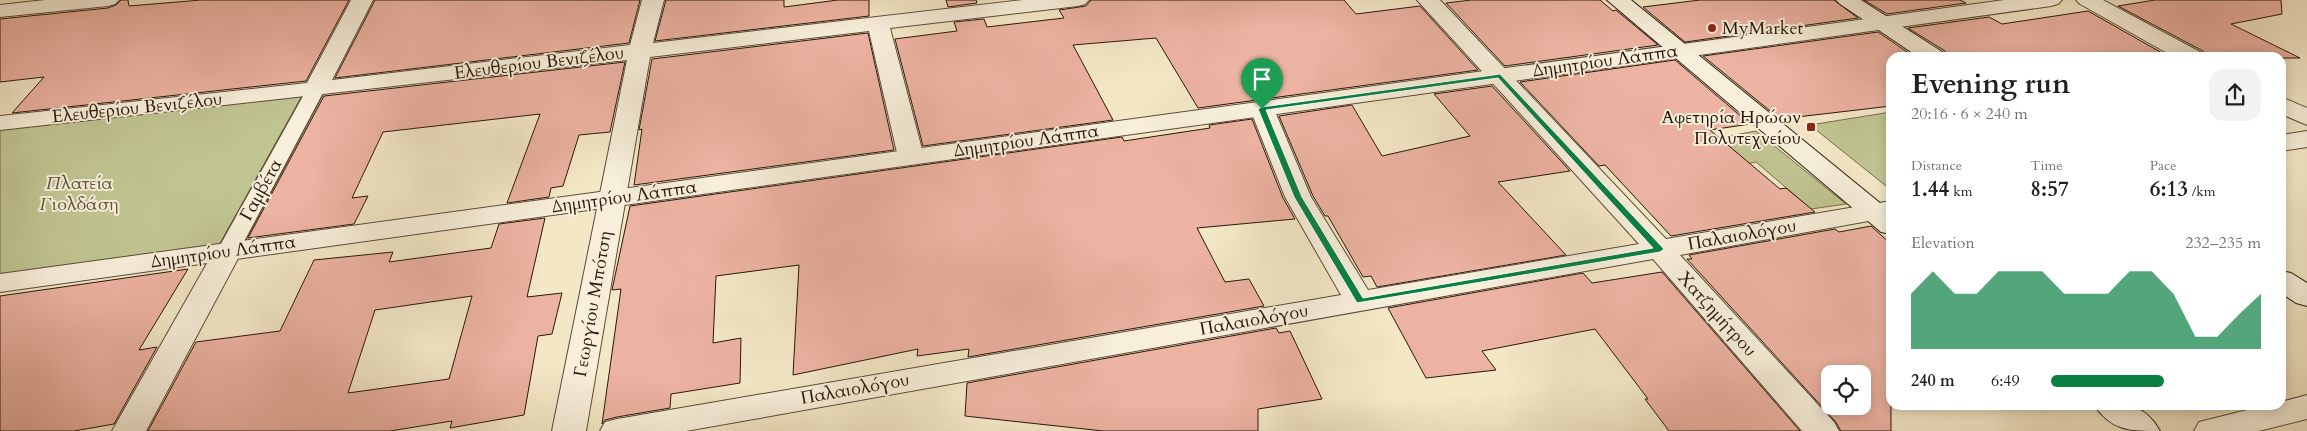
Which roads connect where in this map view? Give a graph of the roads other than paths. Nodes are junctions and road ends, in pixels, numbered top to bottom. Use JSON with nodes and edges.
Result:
{"nodes":[{"id":1,"x":108,"y":0,"type":"edge"},
{"id":2,"x":362,"y":0,"type":"edge"},
{"id":3,"x":653,"y":0,"type":"edge"},
{"id":4,"x":1078,"y":0,"type":"edge"},
{"id":5,"x":1428,"y":0,"type":"edge"},
{"id":6,"x":1618,"y":0,"type":"edge"},
{"id":7,"x":1847,"y":0,"type":"edge"},
{"id":8,"x":2051,"y":0,"type":"edge"},
{"id":9,"x":2087,"y":0,"type":"edge"},
{"id":10,"x":0,"y":11,"type":"edge"},
{"id":11,"x":878,"y":23,"type":"junction"},
{"id":12,"x":1883,"y":23,"type":"junction"},
{"id":13,"x":640,"y":51,"type":"junction"},
{"id":14,"x":1679,"y":51,"type":"junction"},
{"id":15,"x":1927,"y":52,"type":"edge"},
{"id":16,"x":2183,"y":52,"type":"edge"},
{"id":17,"x":1500,"y":76,"type":"junction"},
{"id":18,"x":316,"y":89,"type":"junction"},
{"id":19,"x":2286,"y":107,"type":"edge"},
{"id":20,"x":1262,"y":109,"type":"junction"},
{"id":21,"x":2307,"y":118,"type":"edge"},
{"id":22,"x":0,"y":123,"type":"edge"},
{"id":23,"x":2307,"y":139,"type":"edge"},
{"id":24,"x":2286,"y":142,"type":"edge"},
{"id":25,"x":911,"y":157,"type":"junction"},
{"id":26,"x":612,"y":198,"type":"junction"},
{"id":27,"x":1886,"y":215,"type":"edge"},
{"id":28,"x":1660,"y":249,"type":"junction"},
{"id":29,"x":228,"y":251,"type":"junction"},
{"id":30,"x":0,"y":283,"type":"edge"},
{"id":31,"x":2286,"y":283,"type":"edge"},
{"id":32,"x":2307,"y":296,"type":"edge"},
{"id":33,"x":1360,"y":301,"type":"junction"},
{"id":34,"x":2307,"y":407,"type":"edge"},
{"id":35,"x":2117,"y":410,"type":"edge"},
{"id":36,"x":129,"y":431,"type":"edge"},
{"id":37,"x":569,"y":431,"type":"edge"},
{"id":38,"x":617,"y":431,"type":"edge"},
{"id":39,"x":1822,"y":431,"type":"edge"},
{"id":40,"x":2143,"y":431,"type":"edge"},
{"id":41,"x":2211,"y":431,"type":"edge"}],
"edges":[{"from":1,"to":10,"type":"street"},
{"from":2,"to":18,"type":"street","name":"Γαμβέτα"},
{"from":3,"to":13,"type":"street","name":"Γεωργίου Μπότση"},
{"from":4,"to":11,"type":"street","name":"Ελευθερίου Βενιζέλου"},
{"from":5,"to":17,"type":"street","name":"Χατζημήτρου"},
{"from":6,"to":14,"type":"street"},
{"from":7,"to":12,"type":"street"},
{"from":8,"to":12,"type":"street","name":"Δημητρίου Λάππα"},
{"from":9,"to":16,"type":"street"},
{"from":11,"to":13,"type":"street","name":"Ελευθερίου Βενιζέλου"},
{"from":11,"to":25,"type":"street"},
{"from":12,"to":14,"type":"street","name":"Δημητρίου Λάππα"},
{"from":12,"to":15,"type":"street"},
{"from":13,"to":18,"type":"street","name":"Ελευθερίου Βενιζέλου"},
{"from":13,"to":26,"type":"street","name":"Γεωργίου Μπότση"},
{"from":14,"to":17,"type":"street","name":"Δημητρίου Λάππα"},
{"from":14,"to":27,"type":"street"},
{"from":17,"to":20,"type":"street","name":"Δημητρίου Λάππα"},
{"from":17,"to":28,"type":"street","name":"Χατζημήτρου"},
{"from":18,"to":22,"type":"street","name":"Ελευθερίου Βενιζέλου"},
{"from":18,"to":29,"type":"street","name":"Γαμβέτα"},
{"from":19,"to":21,"type":"street"},
{"from":20,"to":25,"type":"street","name":"Δημητρίου Λάππα"},
{"from":20,"to":33,"type":"street"},
{"from":23,"to":24,"type":"street"},
{"from":25,"to":26,"type":"street","name":"Δημητρίου Λάππα"},
{"from":26,"to":29,"type":"street","name":"Δημητρίου Λάππα"},
{"from":26,"to":37,"type":"street","name":"Γεωργίου Μπότση"},
{"from":27,"to":28,"type":"street","name":"Παλαιολόγου"},
{"from":28,"to":33,"type":"street","name":"Παλαιολόγου"},
{"from":28,"to":39,"type":"street","name":"Χατζημήτρου"},
{"from":29,"to":30,"type":"street","name":"Δημητρίου Λάππα"},
{"from":29,"to":36,"type":"street","name":"Γαμβέτα"},
{"from":31,"to":32,"type":"street"},
{"from":33,"to":38,"type":"street","name":"Παλαιολόγου"},
{"from":34,"to":41,"type":"street"},
{"from":35,"to":40,"type":"street"}]}
